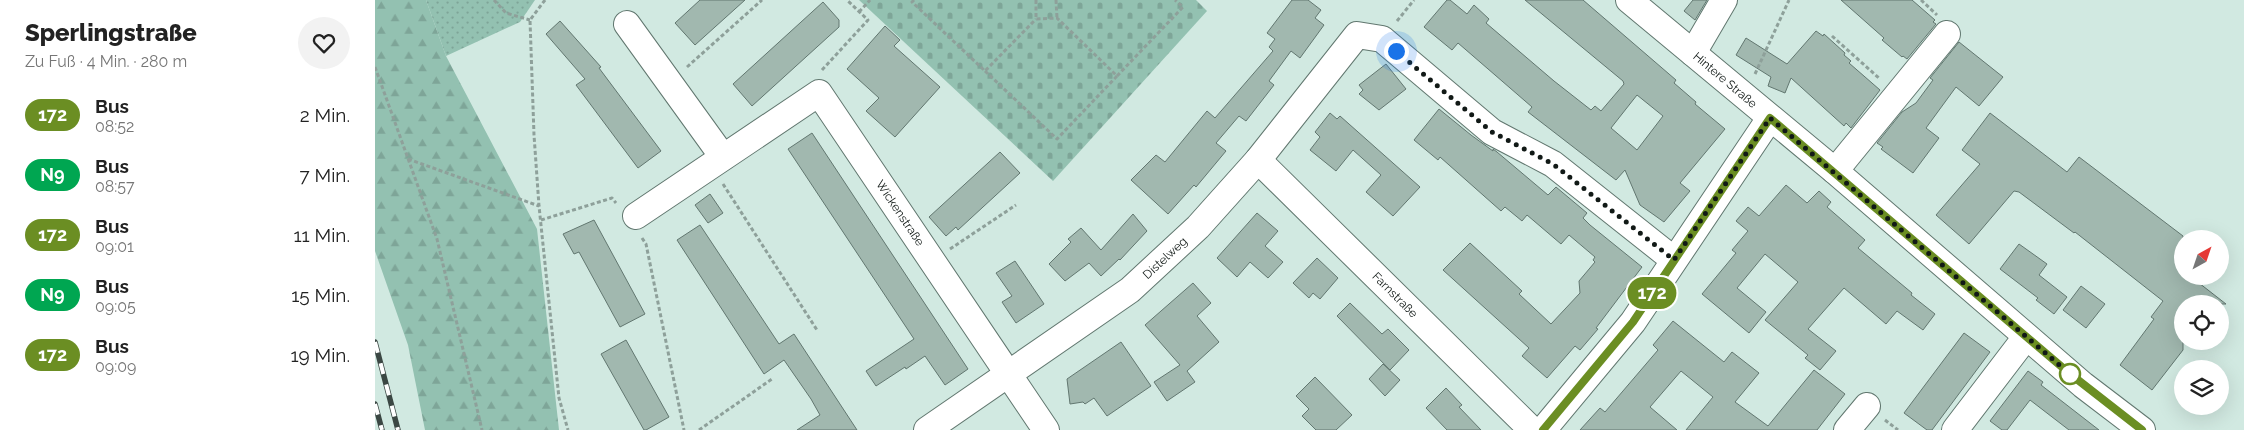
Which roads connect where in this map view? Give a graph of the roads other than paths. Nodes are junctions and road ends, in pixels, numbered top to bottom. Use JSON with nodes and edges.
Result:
{"nodes":[{"id":1,"x":1629,"y":0,"type":"edge"},
{"id":2,"x":1724,"y":0,"type":"edge"},
{"id":3,"x":627,"y":24,"type":"dead end"},
{"id":4,"x":1947,"y":34,"type":"dead end"},
{"id":5,"x":1693,"y":53,"type":"junction"},
{"id":6,"x":1770,"y":118,"type":"junction"},
{"id":7,"x":1258,"y":160,"type":"junction"},
{"id":8,"x":717,"y":161,"type":"junction"},
{"id":9,"x":1835,"y":171,"type":"junction"},
{"id":10,"x":632,"y":219,"type":"road end"},
{"id":11,"x":1674,"y":260,"type":"junction"},
{"id":12,"x":2026,"y":337,"type":"junction"},
{"id":13,"x":1009,"y":375,"type":"junction"},
{"id":14,"x":1867,"y":406,"type":"dead end"},
{"id":15,"x":927,"y":430,"type":"edge"},
{"id":16,"x":1046,"y":430,"type":"edge"},
{"id":17,"x":1532,"y":430,"type":"edge"},
{"id":18,"x":1543,"y":430,"type":"edge"},
{"id":19,"x":1847,"y":430,"type":"edge"},
{"id":20,"x":1955,"y":430,"type":"edge"},
{"id":21,"x":2143,"y":430,"type":"edge"}],
"edges":[{"from":1,"to":5,"type":"street","name":"Hintere Straße"},
{"from":2,"to":5,"type":"street"},
{"from":3,"to":8,"type":"street"},
{"from":4,"to":9,"type":"street"},
{"from":5,"to":6,"type":"street","name":"Hintere Straße"},
{"from":6,"to":9,"type":"street","name":"Hintere Straße"},
{"from":6,"to":11,"type":"street"},
{"from":7,"to":11,"type":"street","name":"Distelweg"},
{"from":7,"to":13,"type":"street","name":"Distelweg"},
{"from":7,"to":17,"type":"street","name":"Farnstraße"},
{"from":8,"to":10,"type":"street"},
{"from":8,"to":13,"type":"street","name":"Wickenstraße"},
{"from":9,"to":12,"type":"street","name":"Hintere Straße"},
{"from":11,"to":18,"type":"street"},
{"from":12,"to":20,"type":"street"},
{"from":12,"to":21,"type":"street","name":"Hintere Straße"},
{"from":13,"to":15,"type":"street","name":"Distelweg"},
{"from":13,"to":16,"type":"street","name":"Wickenstraße"},
{"from":14,"to":19,"type":"street"}]}
